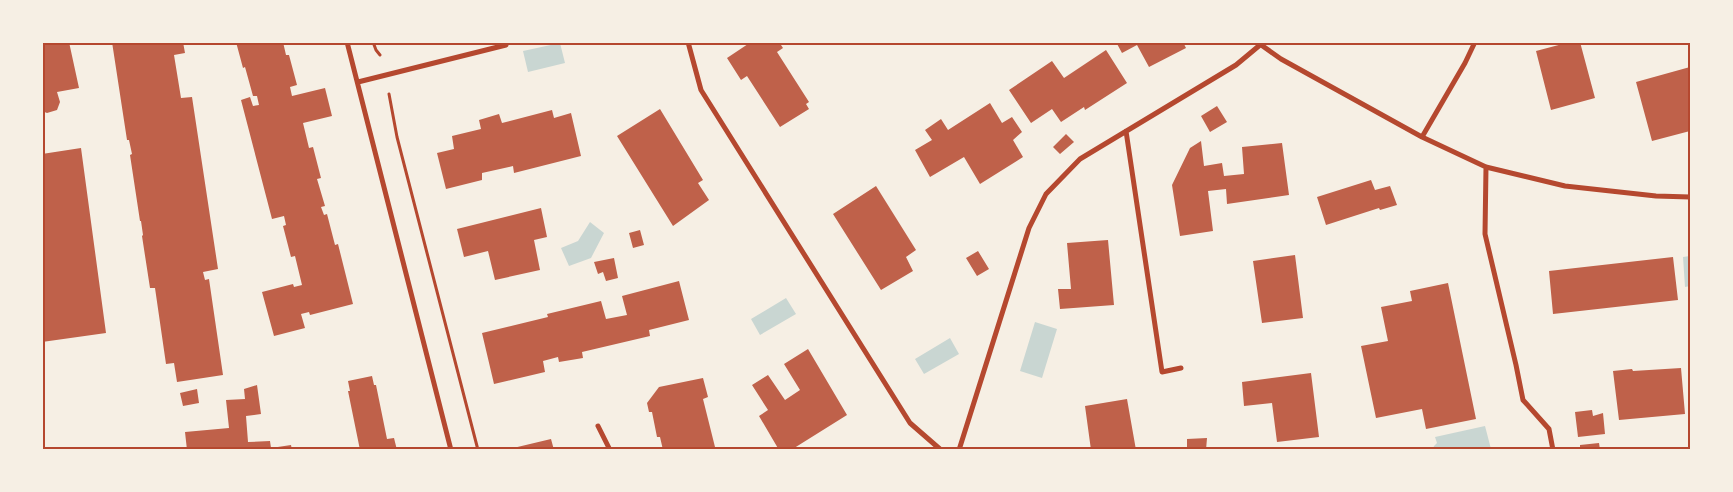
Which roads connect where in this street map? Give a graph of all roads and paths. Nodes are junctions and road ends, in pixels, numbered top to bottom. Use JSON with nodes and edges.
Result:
{"nodes":[{"id":1,"x":347,"y":42,"type":"edge"},
{"id":2,"x":374,"y":42,"type":"edge"},
{"id":3,"x":688,"y":42,"type":"edge"},
{"id":4,"x":1475,"y":42,"type":"edge"},
{"id":5,"x":1259,"y":44,"type":"edge"},
{"id":6,"x":506,"y":45,"type":"dead end"},
{"id":7,"x":392,"y":73,"type":"junction"},
{"id":8,"x":358,"y":82,"type":"junction"},
{"id":9,"x":1126,"y":132,"type":"junction"},
{"id":10,"x":1422,"y":138,"type":"junction"},
{"id":11,"x":1486,"y":167,"type":"junction"},
{"id":12,"x":1690,"y":197,"type":"edge"},
{"id":13,"x":1181,"y":368,"type":"dead end"},
{"id":14,"x":598,"y":426,"type":"dead end"},
{"id":15,"x":452,"y":450,"type":"edge"},
{"id":16,"x":478,"y":450,"type":"edge"},
{"id":17,"x":610,"y":450,"type":"edge"},
{"id":18,"x":942,"y":450,"type":"edge"},
{"id":19,"x":959,"y":450,"type":"edge"},
{"id":20,"x":1553,"y":450,"type":"edge"}],
"edges":[{"from":1,"to":8,"type":"street"},
{"from":2,"to":7,"type":"path"},
{"from":3,"to":18,"type":"street"},
{"from":4,"to":10,"type":"street"},
{"from":5,"to":9,"type":"street"},
{"from":5,"to":10,"type":"street"},
{"from":6,"to":7,"type":"street"},
{"from":7,"to":8,"type":"street"},
{"from":7,"to":16,"type":"path"},
{"from":8,"to":15,"type":"street"},
{"from":9,"to":13,"type":"street"},
{"from":9,"to":19,"type":"street"},
{"from":10,"to":11,"type":"street"},
{"from":11,"to":12,"type":"street"},
{"from":11,"to":20,"type":"street"},
{"from":14,"to":17,"type":"street"}]}
